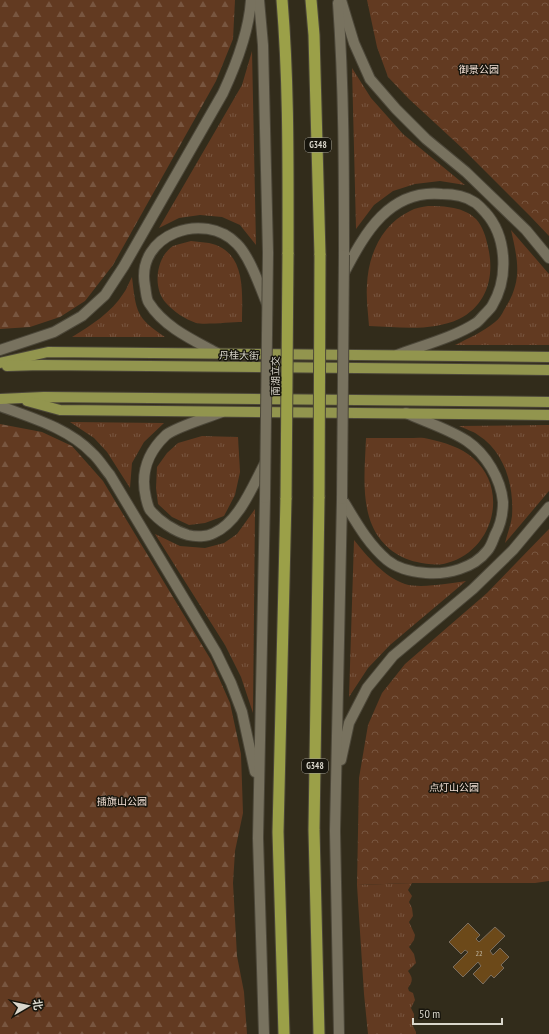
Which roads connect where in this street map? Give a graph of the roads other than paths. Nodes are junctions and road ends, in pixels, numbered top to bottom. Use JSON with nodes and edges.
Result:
{"nodes":[{"id":1,"x":251,"y":0,"type":"edge"},
{"id":2,"x":259,"y":0,"type":"edge"},
{"id":3,"x":282,"y":0,"type":"edge"},
{"id":4,"x":311,"y":0,"type":"edge"},
{"id":5,"x":337,"y":0,"type":"edge"},
{"id":6,"x":341,"y":0,"type":"edge"},
{"id":7,"x":549,"y":258,"type":"edge"},
{"id":8,"x":344,"y":273,"type":"junction"},
{"id":9,"x":267,"y":304,"type":"junction"},
{"id":10,"x":0,"y":350,"type":"edge"},
{"id":11,"x":217,"y":353,"type":"junction"},
{"id":12,"x":396,"y":355,"type":"junction"},
{"id":13,"x":549,"y":357,"type":"edge"},
{"id":14,"x":0,"y":363,"type":"edge"},
{"id":15,"x":0,"y":366,"type":"edge"},
{"id":16,"x":549,"y":370,"type":"edge"},
{"id":17,"x":18,"y":398,"type":"junction"},
{"id":18,"x":0,"y":399,"type":"edge"},
{"id":19,"x":549,"y":402,"type":"edge"},
{"id":20,"x":0,"y":406,"type":"edge"},
{"id":21,"x":222,"y":412,"type":"junction"},
{"id":22,"x":406,"y":414,"type":"junction"},
{"id":23,"x":549,"y":415,"type":"edge"},
{"id":24,"x":266,"y":463,"type":"junction"},
{"id":25,"x":342,"y":499,"type":"junction"},
{"id":26,"x":549,"y":507,"type":"edge"},
{"id":27,"x":336,"y":783,"type":"junction"},
{"id":28,"x":259,"y":793,"type":"junction"},
{"id":29,"x":338,"y":969,"type":"junction"},
{"id":30,"x":264,"y":1034,"type":"edge"},
{"id":31,"x":284,"y":1034,"type":"edge"},
{"id":32,"x":319,"y":1034,"type":"edge"},
{"id":33,"x":333,"y":1034,"type":"edge"},
{"id":34,"x":339,"y":1034,"type":"edge"}],
"edges":[{"from":1,"to":10,"type":"street"},
{"from":2,"to":9,"type":"street","bridge":true},
{"from":3,"to":31,"type":"highway","name":"南湖立交","bridge":true},
{"from":4,"to":32,"type":"highway","number":"G348","bridge":true},
{"from":5,"to":8,"type":"street","bridge":true},
{"from":6,"to":7,"type":"street"},
{"from":8,"to":12,"type":"street"},
{"from":8,"to":25,"type":"street","bridge":true},
{"from":9,"to":11,"type":"street"},
{"from":9,"to":24,"type":"street","bridge":true},
{"from":11,"to":12,"type":"main road"},
{"from":11,"to":14,"type":"main road"},
{"from":12,"to":13,"type":"main road"},
{"from":15,"to":16,"type":"main road","name":"丹桂大街"},
{"from":17,"to":18,"type":"main road"},
{"from":17,"to":19,"type":"main road"},
{"from":17,"to":21,"type":"main road"},
{"from":20,"to":28,"type":"street"},
{"from":21,"to":22,"type":"main road"},
{"from":21,"to":24,"type":"street"},
{"from":22,"to":23,"type":"main road"},
{"from":22,"to":25,"type":"street"},
{"from":24,"to":28,"type":"street","bridge":true},
{"from":25,"to":27,"type":"street"},
{"from":26,"to":27,"type":"street"},
{"from":27,"to":29,"type":"street"},
{"from":28,"to":30,"type":"street"},
{"from":29,"to":33,"type":"street"},
{"from":29,"to":34,"type":"street"}]}
